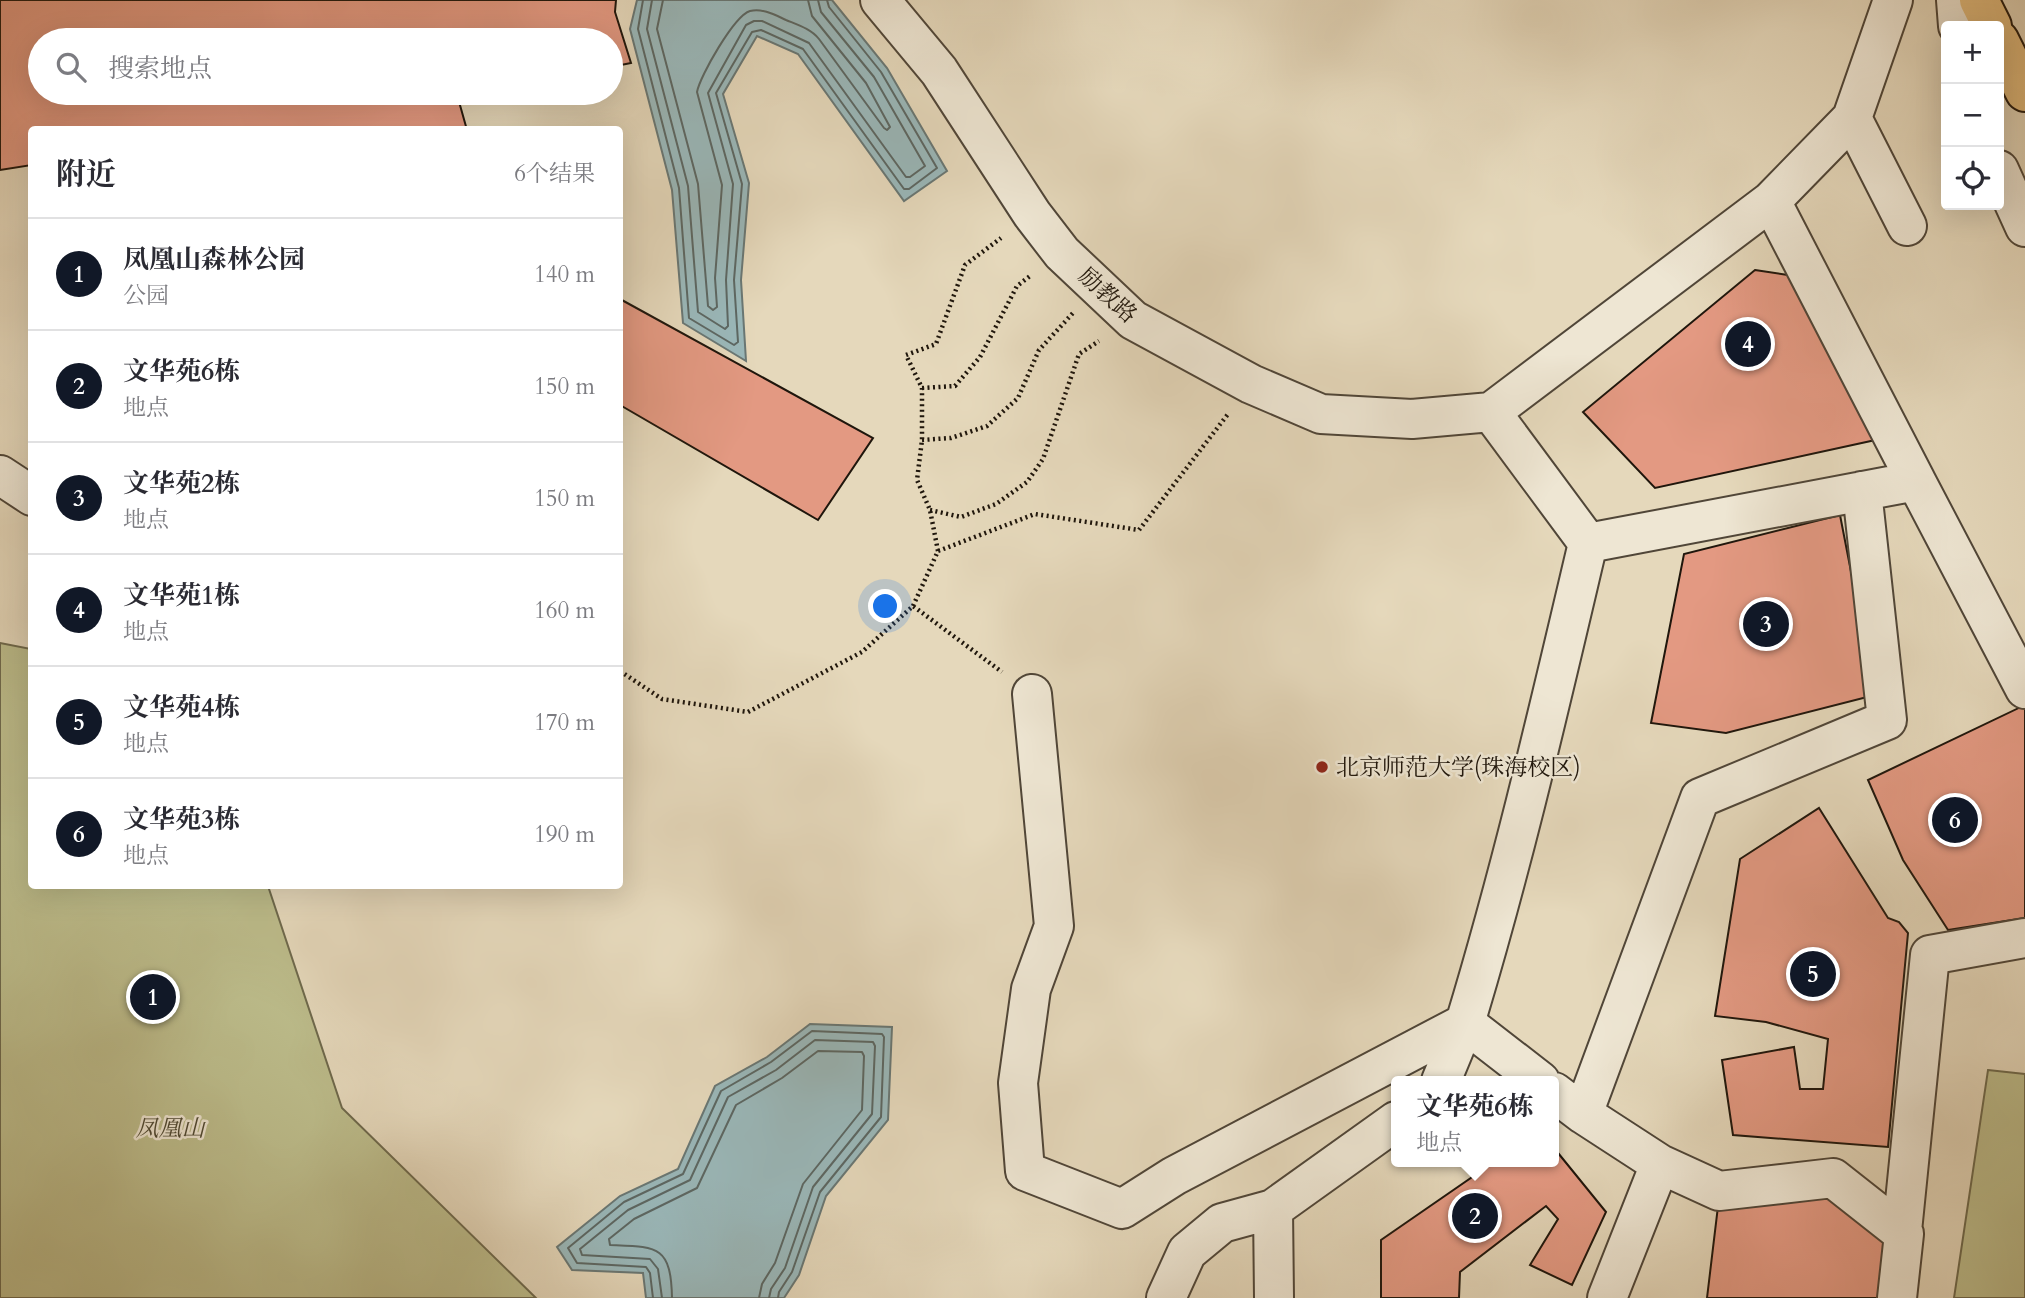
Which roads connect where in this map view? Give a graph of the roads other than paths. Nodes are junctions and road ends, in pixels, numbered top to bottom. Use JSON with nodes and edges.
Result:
{"nodes":[{"id":1,"x":880,"y":0,"type":"edge"},
{"id":2,"x":1893,"y":0,"type":"edge"},
{"id":3,"x":1956,"y":0,"type":"edge"},
{"id":4,"x":1979,"y":0,"type":"edge"},
{"id":5,"x":1958,"y":21,"type":"edge"},
{"id":6,"x":1990,"y":21,"type":"edge"},
{"id":7,"x":2004,"y":50,"type":"edge"},
{"id":8,"x":2025,"y":92,"type":"edge"},
{"id":9,"x":1852,"y":118,"type":"junction"},
{"id":10,"x":2004,"y":181,"type":"edge"},
{"id":11,"x":1772,"y":201,"type":"junction"},
{"id":12,"x":1907,"y":226,"type":"dead end"},
{"id":13,"x":2025,"y":227,"type":"edge"},
{"id":14,"x":1491,"y":412,"type":"junction"},
{"id":15,"x":0,"y":475,"type":"edge"},
{"id":16,"x":1916,"y":481,"type":"junction"},
{"id":17,"x":1862,"y":491,"type":"junction"},
{"id":18,"x":28,"y":493,"type":"edge"},
{"id":19,"x":1588,"y":543,"type":"junction"},
{"id":20,"x":2025,"y":689,"type":"edge"},
{"id":21,"x":1032,"y":694,"type":"road end"},
{"id":22,"x":2025,"y":937,"type":"edge"},
{"id":23,"x":1465,"y":1023,"type":"junction"},
{"id":24,"x":1443,"y":1076,"type":"edge"},
{"id":25,"x":1534,"y":1076,"type":"edge"},
{"id":26,"x":1568,"y":1103,"type":"edge"},
{"id":27,"x":1391,"y":1125,"type":"edge"},
{"id":28,"x":1660,"y":1164,"type":"junction"},
{"id":29,"x":1273,"y":1209,"type":"junction"},
{"id":30,"x":1902,"y":1231,"type":"junction"},
{"id":31,"x":1166,"y":1298,"type":"edge"},
{"id":32,"x":1274,"y":1298,"type":"edge"},
{"id":33,"x":1607,"y":1298,"type":"edge"},
{"id":34,"x":1897,"y":1298,"type":"edge"}],
"edges":[{"from":1,"to":14,"type":"street","name":"励教路"},
{"from":2,"to":9,"type":"street"},
{"from":3,"to":5,"type":"street"},
{"from":4,"to":6,"type":"highway"},
{"from":7,"to":8,"type":"highway"},
{"from":9,"to":11,"type":"street"},
{"from":9,"to":12,"type":"street"},
{"from":10,"to":13,"type":"street"},
{"from":11,"to":14,"type":"street"},
{"from":11,"to":16,"type":"street"},
{"from":14,"to":19,"type":"street"},
{"from":15,"to":18,"type":"street"},
{"from":16,"to":17,"type":"street"},
{"from":16,"to":20,"type":"street"},
{"from":17,"to":19,"type":"street"},
{"from":17,"to":26,"type":"street"},
{"from":19,"to":23,"type":"street"},
{"from":21,"to":23,"type":"street"},
{"from":22,"to":30,"type":"street"},
{"from":23,"to":24,"type":"street"},
{"from":23,"to":25,"type":"street"},
{"from":26,"to":28,"type":"street"},
{"from":27,"to":29,"type":"street"},
{"from":28,"to":30,"type":"street"},
{"from":28,"to":33,"type":"street"},
{"from":29,"to":31,"type":"street"},
{"from":29,"to":32,"type":"street"},
{"from":30,"to":34,"type":"street"}]}
